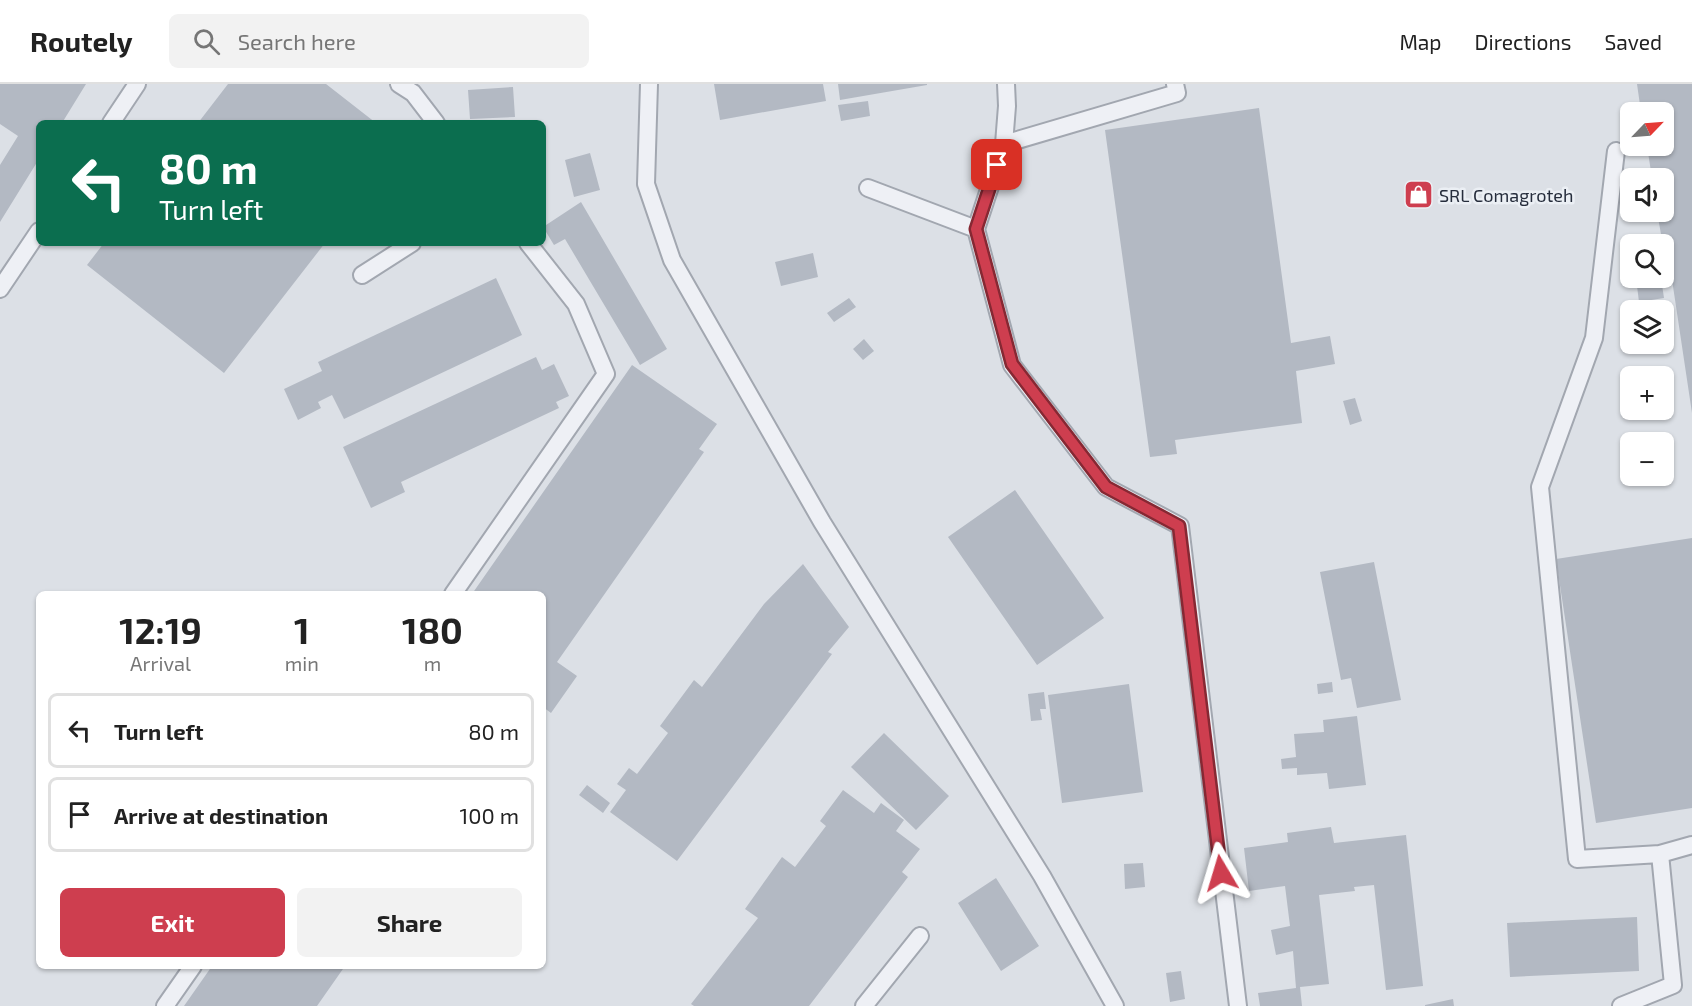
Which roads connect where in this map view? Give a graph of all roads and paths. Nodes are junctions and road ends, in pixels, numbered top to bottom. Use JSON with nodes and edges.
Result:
{"nodes":[{"id":1,"x":137,"y":84,"type":"edge"},
{"id":2,"x":399,"y":84,"type":"edge"},
{"id":3,"x":649,"y":84,"type":"edge"},
{"id":4,"x":1006,"y":84,"type":"edge"},
{"id":5,"x":1175,"y":84,"type":"edge"},
{"id":6,"x":113,"y":120,"type":"edge"},
{"id":7,"x":434,"y":120,"type":"edge"},
{"id":8,"x":1004,"y":144,"type":"junction"},
{"id":9,"x":1616,"y":151,"type":"dead end"},
{"id":10,"x":868,"y":188,"type":"dead end"},
{"id":11,"x":976,"y":229,"type":"junction"},
{"id":12,"x":36,"y":235,"type":"edge"},
{"id":13,"x":407,"y":246,"type":"edge"},
{"id":14,"x":530,"y":246,"type":"edge"},
{"id":15,"x":363,"y":275,"type":"dead end"},
{"id":16,"x":0,"y":289,"type":"edge"},
{"id":17,"x":455,"y":591,"type":"edge"},
{"id":18,"x":1692,"y":845,"type":"edge"},
{"id":19,"x":1660,"y":855,"type":"junction"},
{"id":20,"x":920,"y":936,"type":"dead end"},
{"id":21,"x":191,"y":969,"type":"edge"},
{"id":22,"x":165,"y":1006,"type":"edge"},
{"id":23,"x":864,"y":1006,"type":"edge"},
{"id":24,"x":1116,"y":1006,"type":"edge"},
{"id":25,"x":1238,"y":1006,"type":"edge"},
{"id":26,"x":1621,"y":1006,"type":"edge"}],
"edges":[{"from":1,"to":6,"type":"lane"},
{"from":2,"to":7,"type":"lane"},
{"from":3,"to":24,"type":"lane"},
{"from":4,"to":8,"type":"lane"},
{"from":5,"to":8,"type":"lane"},
{"from":8,"to":11,"type":"lane"},
{"from":9,"to":19,"type":"lane"},
{"from":10,"to":11,"type":"lane"},
{"from":11,"to":25,"type":"lane"},
{"from":12,"to":16,"type":"lane"},
{"from":13,"to":15,"type":"lane"},
{"from":14,"to":17,"type":"lane"},
{"from":18,"to":19,"type":"lane"},
{"from":19,"to":26,"type":"lane"},
{"from":20,"to":23,"type":"lane"},
{"from":21,"to":22,"type":"lane"}]}
